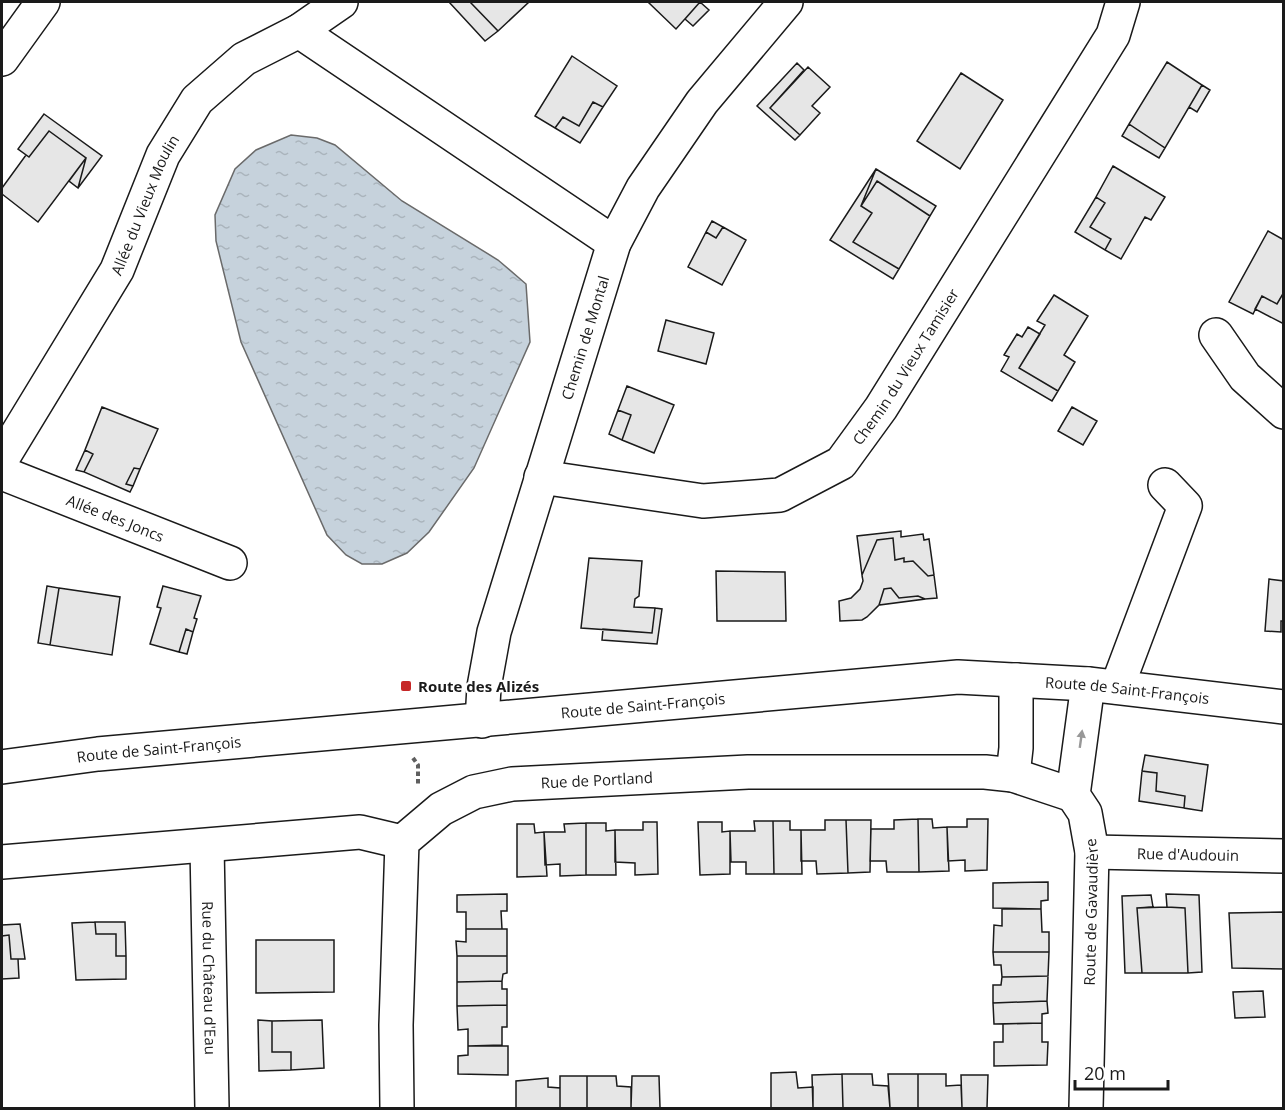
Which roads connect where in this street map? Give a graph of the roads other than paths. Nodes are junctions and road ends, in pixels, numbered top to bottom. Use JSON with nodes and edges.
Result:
{"nodes":[{"id":1,"x":43,"y":2,"type":"edge"},
{"id":2,"x":341,"y":2,"type":"edge"},
{"id":3,"x":786,"y":2,"type":"edge"},
{"id":4,"x":1123,"y":2,"type":"edge"},
{"id":5,"x":299,"y":31,"type":"junction"},
{"id":6,"x":2,"y":59,"type":"edge"},
{"id":7,"x":614,"y":243,"type":"junction"},
{"id":8,"x":1216,"y":335,"type":"dead end"},
{"id":9,"x":1284,"y":412,"type":"edge"},
{"id":10,"x":2,"y":459,"type":"edge"},
{"id":11,"x":2,"y":473,"type":"edge"},
{"id":12,"x":541,"y":477,"type":"junction"},
{"id":13,"x":1165,"y":485,"type":"dead end"},
{"id":14,"x":230,"y":563,"type":"dead end"},
{"id":15,"x":1016,"y":680,"type":"junction"},
{"id":16,"x":1103,"y":685,"type":"junction"},
{"id":17,"x":1284,"y":707,"type":"edge"},
{"id":18,"x":482,"y":721,"type":"junction"},
{"id":19,"x":2,"y":767,"type":"edge"},
{"id":20,"x":1013,"y":776,"type":"junction"},
{"id":21,"x":1073,"y":795,"type":"junction"},
{"id":22,"x":410,"y":835,"type":"junction"},
{"id":23,"x":207,"y":846,"type":"junction"},
{"id":24,"x":1092,"y":852,"type":"junction"},
{"id":25,"x":1284,"y":856,"type":"edge"},
{"id":26,"x":2,"y":862,"type":"edge"},
{"id":27,"x":212,"y":1108,"type":"edge"},
{"id":28,"x":397,"y":1108,"type":"edge"},
{"id":29,"x":1086,"y":1108,"type":"edge"}],
"edges":[{"from":1,"to":6,"type":"street"},
{"from":2,"to":5,"type":"street","name":"Allée du Vieux Moulin"},
{"from":3,"to":7,"type":"street","name":"Chemin de Montal"},
{"from":4,"to":12,"type":"street","name":"Chemin du Vieux Tamisier"},
{"from":5,"to":7,"type":"street"},
{"from":5,"to":10,"type":"street","name":"Allée du Vieux Moulin"},
{"from":7,"to":12,"type":"street","name":"Chemin de Montal"},
{"from":8,"to":9,"type":"street"},
{"from":11,"to":14,"type":"street","name":"Allée des Joncs"},
{"from":12,"to":18,"type":"street","name":"Chemin de Montal"},
{"from":13,"to":16,"type":"street"},
{"from":15,"to":16,"type":"street","name":"Route de Saint-François"},
{"from":15,"to":18,"type":"street","name":"Route de Saint-François"},
{"from":15,"to":20,"type":"street"},
{"from":16,"to":17,"type":"street","name":"Route de Saint-François"},
{"from":21,"to":16,"type":"street","one_way":true},
{"from":18,"to":19,"type":"street","name":"Route de Saint-François"},
{"from":20,"to":21,"type":"street","name":"Rue de Portland"},
{"from":20,"to":22,"type":"street","name":"Rue de Portland"},
{"from":21,"to":24,"type":"street","name":"Route de Gavaudière"},
{"from":22,"to":23,"type":"street"},
{"from":22,"to":28,"type":"street"},
{"from":23,"to":26,"type":"street"},
{"from":23,"to":27,"type":"street","name":"Rue du Château d'Eau"},
{"from":24,"to":25,"type":"street","name":"Rue d'Audouin"},
{"from":24,"to":29,"type":"street","name":"Route de Gavaudière"}]}
